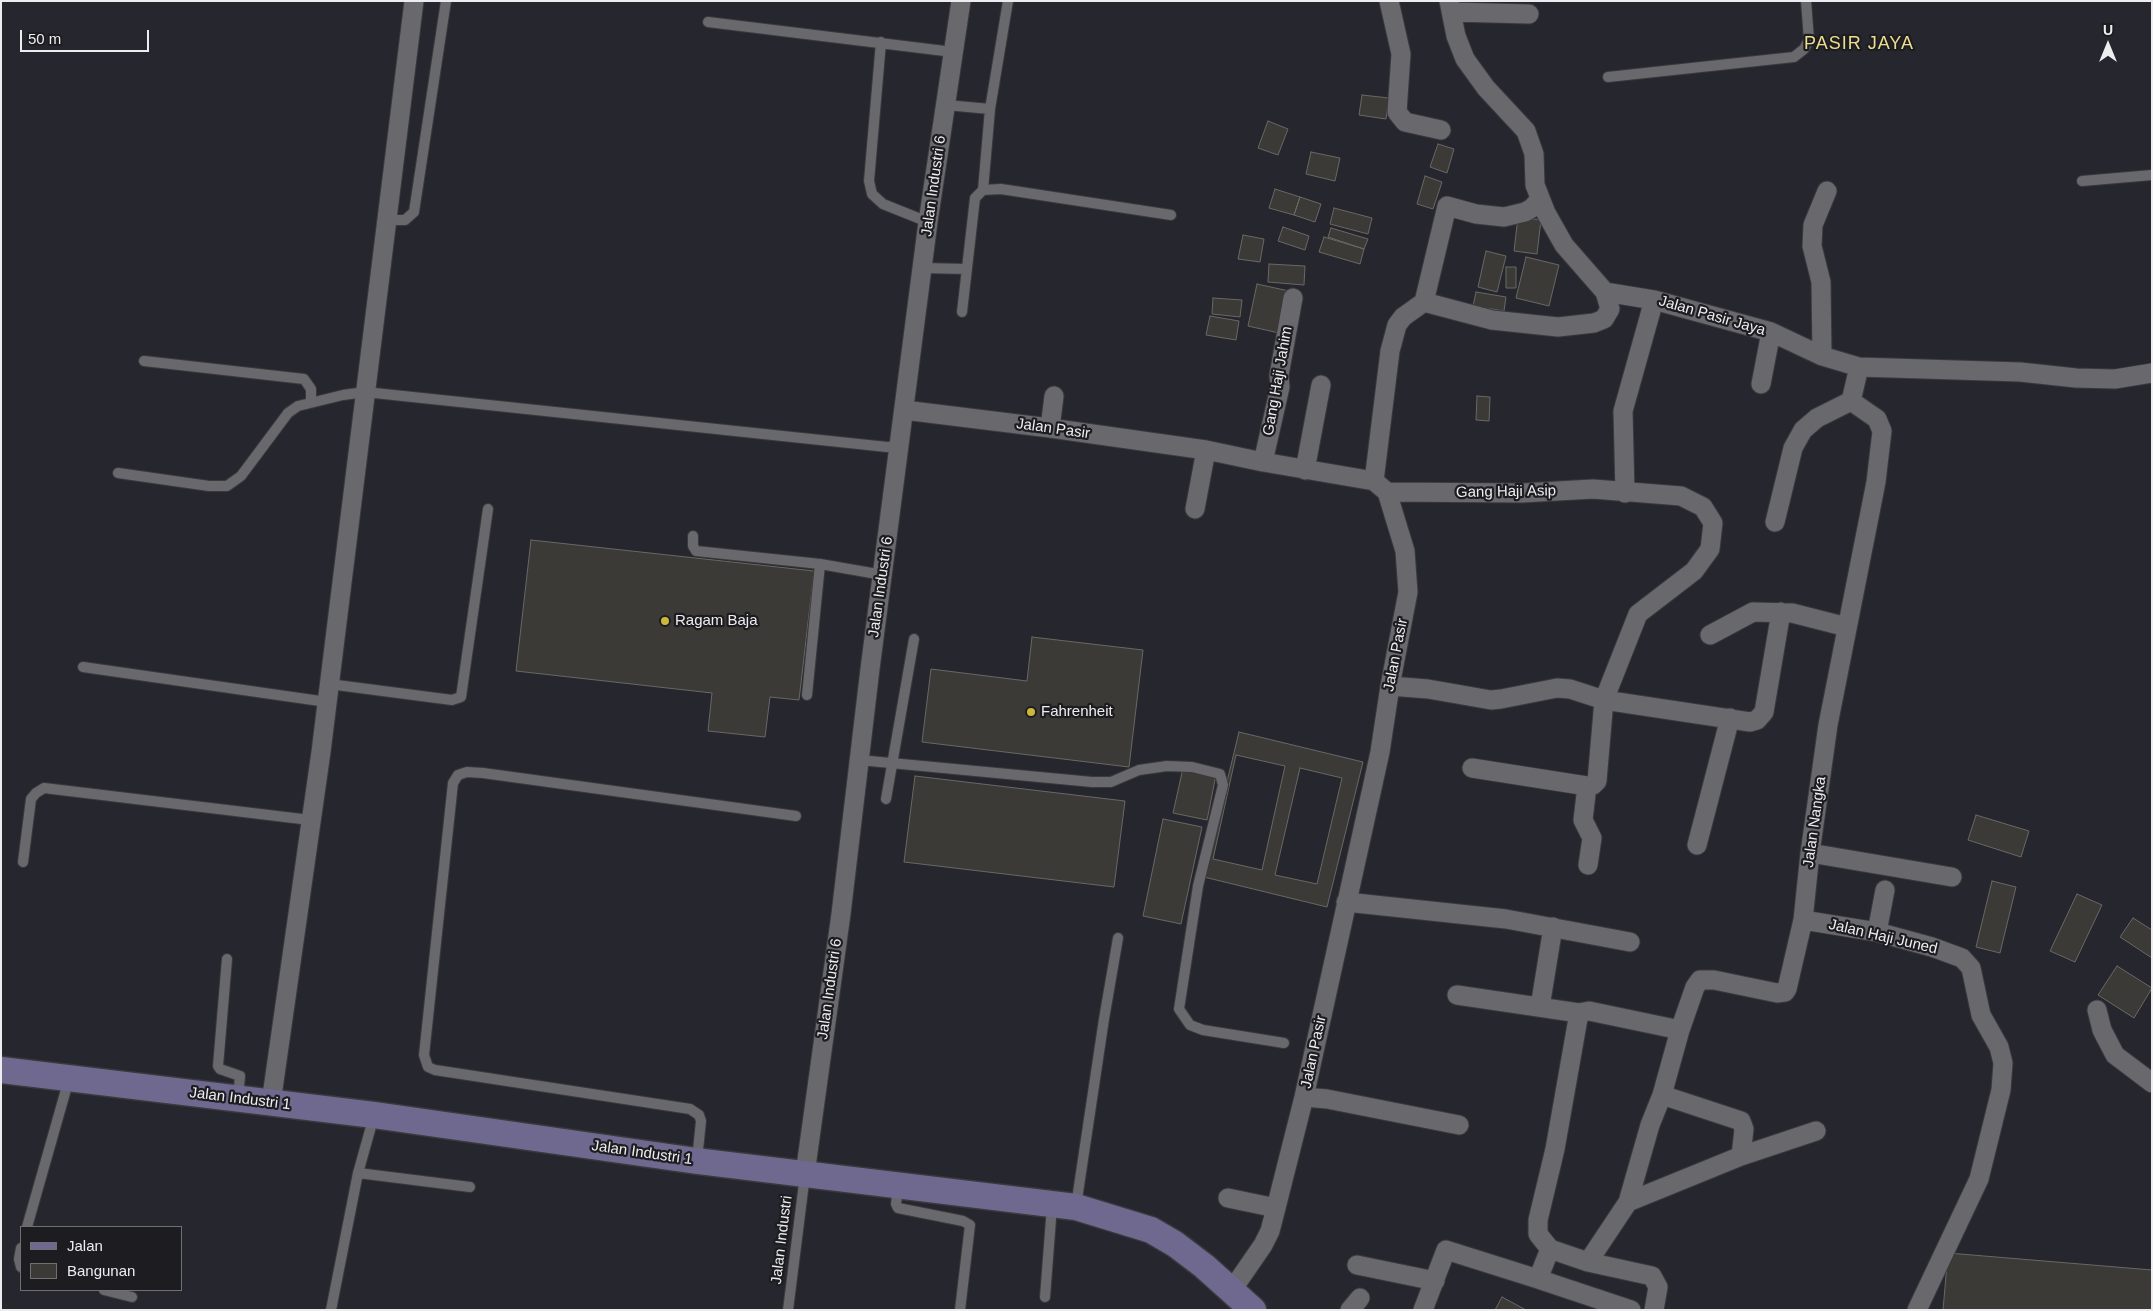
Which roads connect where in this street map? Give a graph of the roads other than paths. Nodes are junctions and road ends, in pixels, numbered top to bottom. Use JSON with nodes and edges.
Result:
{"nodes":[{"id":1,"x":414,"y":1,"type":"edge"},
{"id":2,"x":446,"y":1,"type":"edge"},
{"id":3,"x":961,"y":1,"type":"edge"},
{"id":4,"x":1008,"y":1,"type":"edge"},
{"id":5,"x":1389,"y":1,"type":"edge"},
{"id":6,"x":1806,"y":1,"type":"edge"},
{"id":7,"x":1451,"y":7,"type":"edge"},
{"id":8,"x":1529,"y":14,"type":"dead end"},
{"id":9,"x":708,"y":22,"type":"dead end"},
{"id":10,"x":881,"y":42,"type":"junction"},
{"id":11,"x":953,"y":52,"type":"junction"},
{"id":12,"x":1608,"y":77,"type":"dead end"},
{"id":13,"x":946,"y":105,"type":"junction"},
{"id":14,"x":990,"y":109,"type":"junction"},
{"id":15,"x":1441,"y":130,"type":"dead end"},
{"id":16,"x":2152,"y":175,"type":"edge"},
{"id":17,"x":2082,"y":181,"type":"dead end"},
{"id":18,"x":983,"y":190,"type":"junction"},
{"id":19,"x":1827,"y":191,"type":"dead end"},
{"id":20,"x":1540,"y":199,"type":"junction"},
{"id":21,"x":1172,"y":215,"type":"dead end"},
{"id":22,"x":387,"y":220,"type":"junction"},
{"id":23,"x":928,"y":222,"type":"junction"},
{"id":24,"x":923,"y":268,"type":"junction"},
{"id":25,"x":966,"y":269,"type":"junction"},
{"id":26,"x":1605,"y":292,"type":"junction"},
{"id":27,"x":1293,"y":298,"type":"dead end"},
{"id":28,"x":1654,"y":300,"type":"junction"},
{"id":29,"x":1424,"y":302,"type":"junction"},
{"id":30,"x":962,"y":312,"type":"dead end"},
{"id":31,"x":1771,"y":332,"type":"junction"},
{"id":32,"x":1822,"y":356,"type":"junction"},
{"id":33,"x":144,"y":361,"type":"dead end"},
{"id":34,"x":1859,"y":367,"type":"junction"},
{"id":35,"x":2152,"y":373,"type":"edge"},
{"id":36,"x":1761,"y":384,"type":"dead end"},
{"id":37,"x":1322,"y":386,"type":"dead end"},
{"id":38,"x":365,"y":392,"type":"junction"},
{"id":39,"x":1054,"y":396,"type":"dead end"},
{"id":40,"x":311,"y":402,"type":"junction"},
{"id":41,"x":1851,"y":402,"type":"junction"},
{"id":42,"x":904,"y":410,"type":"junction"},
{"id":43,"x":1050,"y":428,"type":"junction"},
{"id":44,"x":899,"y":446,"type":"junction"},
{"id":45,"x":1206,"y":450,"type":"junction"},
{"id":46,"x":1262,"y":462,"type":"junction"},
{"id":47,"x":1305,"y":470,"type":"junction"},
{"id":48,"x":118,"y":473,"type":"dead end"},
{"id":49,"x":1380,"y":487,"type":"junction"},
{"id":50,"x":1625,"y":493,"type":"junction"},
{"id":51,"x":488,"y":509,"type":"dead end"},
{"id":52,"x":1195,"y":509,"type":"dead end"},
{"id":53,"x":1775,"y":522,"type":"dead end"},
{"id":54,"x":693,"y":536,"type":"dead end"},
{"id":55,"x":820,"y":564,"type":"junction"},
{"id":56,"x":883,"y":575,"type":"junction"},
{"id":57,"x":1781,"y":612,"type":"junction"},
{"id":58,"x":1847,"y":627,"type":"junction"},
{"id":59,"x":1710,"y":635,"type":"dead end"},
{"id":60,"x":914,"y":640,"type":"dead end"},
{"id":61,"x":83,"y":668,"type":"dead end"},
{"id":62,"x":1390,"y":686,"type":"junction"},
{"id":63,"x":328,"y":693,"type":"junction"},
{"id":64,"x":807,"y":695,"type":"dead end"},
{"id":65,"x":1604,"y":700,"type":"junction"},
{"id":66,"x":1730,"y":718,"type":"junction"},
{"id":67,"x":859,"y":760,"type":"junction"},
{"id":68,"x":893,"y":762,"type":"junction"},
{"id":69,"x":1472,"y":768,"type":"dead end"},
{"id":70,"x":1587,"y":786,"type":"junction"},
{"id":71,"x":886,"y":799,"type":"dead end"},
{"id":72,"x":796,"y":816,"type":"dead end"},
{"id":73,"x":310,"y":820,"type":"junction"},
{"id":74,"x":1697,"y":845,"type":"dead end"},
{"id":75,"x":1810,"y":853,"type":"junction"},
{"id":76,"x":24,"y":862,"type":"dead end"},
{"id":77,"x":1588,"y":865,"type":"dead end"},
{"id":78,"x":1952,"y":878,"type":"dead end"},
{"id":79,"x":1885,"y":890,"type":"dead end"},
{"id":80,"x":1346,"y":902,"type":"junction"},
{"id":81,"x":1803,"y":920,"type":"junction"},
{"id":82,"x":1553,"y":927,"type":"junction"},
{"id":83,"x":1877,"y":932,"type":"junction"},
{"id":84,"x":1118,"y":938,"type":"dead end"},
{"id":85,"x":1630,"y":942,"type":"dead end"},
{"id":86,"x":227,"y":959,"type":"dead end"},
{"id":87,"x":1457,"y":995,"type":"dead end"},
{"id":88,"x":1540,"y":1007,"type":"junction"},
{"id":89,"x":2097,"y":1010,"type":"dead end"},
{"id":90,"x":1579,"y":1013,"type":"junction"},
{"id":91,"x":1680,"y":1030,"type":"junction"},
{"id":92,"x":1284,"y":1042,"type":"dead end"},
{"id":93,"x":1,"y":1070,"type":"edge"},
{"id":94,"x":69,"y":1078,"type":"junction"},
{"id":95,"x":2152,"y":1083,"type":"edge"},
{"id":96,"x":1662,"y":1095,"type":"junction"},
{"id":97,"x":1304,"y":1097,"type":"junction"},
{"id":98,"x":238,"y":1099,"type":"junction"},
{"id":99,"x":271,"y":1103,"type":"junction"},
{"id":100,"x":374,"y":1115,"type":"junction"},
{"id":101,"x":1459,"y":1125,"type":"dead end"},
{"id":102,"x":1816,"y":1132,"type":"dead end"},
{"id":103,"x":1741,"y":1156,"type":"junction"},
{"id":104,"x":696,"y":1161,"type":"junction"},
{"id":105,"x":358,"y":1173,"type":"junction"},
{"id":106,"x":805,"y":1174,"type":"junction"},
{"id":107,"x":898,"y":1186,"type":"junction"},
{"id":108,"x":470,"y":1187,"type":"dead end"},
{"id":109,"x":1228,"y":1198,"type":"dead end"},
{"id":110,"x":1628,"y":1202,"type":"junction"},
{"id":111,"x":1064,"y":1206,"type":"junction"},
{"id":112,"x":1276,"y":1208,"type":"junction"},
{"id":113,"x":27,"y":1226,"type":"edge"},
{"id":114,"x":1550,"y":1249,"type":"junction"},
{"id":115,"x":1588,"y":1262,"type":"junction"},
{"id":116,"x":1357,"y":1265,"type":"dead end"},
{"id":117,"x":1538,"y":1278,"type":"junction"},
{"id":118,"x":1434,"y":1281,"type":"junction"},
{"id":119,"x":1232,"y":1290,"type":"junction"},
{"id":120,"x":108,"y":1291,"type":"edge"},
{"id":121,"x":132,"y":1297,"type":"dead end"},
{"id":122,"x":1045,"y":1297,"type":"dead end"},
{"id":123,"x":331,"y":1310,"type":"edge"},
{"id":124,"x":788,"y":1310,"type":"edge"},
{"id":125,"x":960,"y":1310,"type":"edge"},
{"id":126,"x":1253,"y":1310,"type":"edge"},
{"id":127,"x":1423,"y":1310,"type":"edge"},
{"id":128,"x":1631,"y":1310,"type":"edge"},
{"id":129,"x":1654,"y":1310,"type":"edge"},
{"id":130,"x":1917,"y":1310,"type":"edge"}],
"edges":[{"from":1,"to":22,"type":"street"},
{"from":2,"to":22,"type":"lane"},
{"from":3,"to":11,"type":"street","name":"Jalan Industri 6"},
{"from":4,"to":14,"type":"lane"},
{"from":5,"to":15,"type":"street"},
{"from":6,"to":12,"type":"lane"},
{"from":7,"to":8,"type":"street"},
{"from":7,"to":20,"type":"street"},
{"from":9,"to":10,"type":"lane"},
{"from":10,"to":11,"type":"lane"},
{"from":10,"to":23,"type":"lane"},
{"from":11,"to":13,"type":"street","name":"Jalan Industri 6"},
{"from":13,"to":14,"type":"lane"},
{"from":13,"to":23,"type":"street","name":"Jalan Industri 6"},
{"from":14,"to":18,"type":"lane"},
{"from":16,"to":17,"type":"lane"},
{"from":18,"to":21,"type":"lane"},
{"from":18,"to":25,"type":"lane"},
{"from":19,"to":32,"type":"street"},
{"from":20,"to":26,"type":"street"},
{"from":20,"to":29,"type":"street"},
{"from":22,"to":38,"type":"street"},
{"from":23,"to":24,"type":"street","name":"Jalan Industri 6"},
{"from":24,"to":25,"type":"lane"},
{"from":24,"to":42,"type":"street","name":"Jalan Industri 6"},
{"from":25,"to":30,"type":"lane"},
{"from":26,"to":28,"type":"street","name":"Jalan Pasir Jaya"},
{"from":26,"to":29,"type":"street"},
{"from":27,"to":46,"type":"street","name":"Gang Haji Jahim"},
{"from":28,"to":31,"type":"street","name":"Jalan Pasir Jaya"},
{"from":28,"to":50,"type":"street"},
{"from":29,"to":49,"type":"street"},
{"from":31,"to":32,"type":"street","name":"Jalan Pasir Jaya"},
{"from":31,"to":36,"type":"street"},
{"from":32,"to":34,"type":"street","name":"Jalan Pasir Jaya"},
{"from":33,"to":40,"type":"lane"},
{"from":34,"to":35,"type":"street","name":"Jalan Pasir Jaya"},
{"from":34,"to":41,"type":"street"},
{"from":37,"to":47,"type":"street"},
{"from":38,"to":40,"type":"lane"},
{"from":38,"to":44,"type":"lane"},
{"from":38,"to":63,"type":"street"},
{"from":39,"to":43,"type":"street"},
{"from":40,"to":48,"type":"lane"},
{"from":41,"to":53,"type":"street"},
{"from":41,"to":58,"type":"street","name":"Jalan Nangka"},
{"from":42,"to":43,"type":"street","name":"Jalan Pasir"},
{"from":42,"to":44,"type":"street","name":"Jalan Industri 6"},
{"from":43,"to":45,"type":"street","name":"Jalan Pasir"},
{"from":44,"to":56,"type":"street","name":"Jalan Industri 6"},
{"from":45,"to":46,"type":"street","name":"Jalan Pasir"},
{"from":45,"to":52,"type":"street"},
{"from":46,"to":47,"type":"street","name":"Jalan Pasir"},
{"from":47,"to":49,"type":"street","name":"Jalan Pasir"},
{"from":49,"to":50,"type":"street","name":"Gang Haji Asip"},
{"from":49,"to":62,"type":"street","name":"Jalan Pasir"},
{"from":50,"to":65,"type":"street","name":"Gang Haji Asip"},
{"from":51,"to":63,"type":"lane"},
{"from":54,"to":55,"type":"lane"},
{"from":55,"to":56,"type":"lane"},
{"from":55,"to":64,"type":"lane"},
{"from":56,"to":67,"type":"street","name":"Jalan Industri 6"},
{"from":57,"to":58,"type":"street"},
{"from":57,"to":59,"type":"street"},
{"from":57,"to":66,"type":"street"},
{"from":58,"to":75,"type":"street","name":"Jalan Nangka"},
{"from":60,"to":68,"type":"lane"},
{"from":61,"to":63,"type":"lane"},
{"from":62,"to":65,"type":"street"},
{"from":62,"to":80,"type":"street","name":"Jalan Pasir"},
{"from":63,"to":73,"type":"street"},
{"from":65,"to":66,"type":"street"},
{"from":65,"to":70,"type":"street","name":"Gang Haji Asip"},
{"from":66,"to":74,"type":"street"},
{"from":67,"to":68,"type":"lane"},
{"from":67,"to":106,"type":"street","name":"Jalan Industri 6"},
{"from":68,"to":71,"type":"lane"},
{"from":68,"to":92,"type":"lane"},
{"from":69,"to":70,"type":"street"},
{"from":70,"to":77,"type":"street"},
{"from":72,"to":104,"type":"lane"},
{"from":73,"to":76,"type":"lane"},
{"from":73,"to":99,"type":"street"},
{"from":75,"to":78,"type":"street"},
{"from":75,"to":81,"type":"street","name":"Jalan Nangka"},
{"from":79,"to":83,"type":"street"},
{"from":80,"to":82,"type":"street"},
{"from":80,"to":97,"type":"street","name":"Jalan Pasir"},
{"from":81,"to":83,"type":"street","name":"Jalan Haji Juned"},
{"from":81,"to":91,"type":"street","name":"Jalan Nangka"},
{"from":82,"to":85,"type":"street"},
{"from":82,"to":88,"type":"street"},
{"from":83,"to":130,"type":"street","name":"Jalan Haji Juned"},
{"from":84,"to":111,"type":"lane"},
{"from":86,"to":98,"type":"lane"},
{"from":87,"to":88,"type":"street"},
{"from":88,"to":90,"type":"street"},
{"from":89,"to":95,"type":"street"},
{"from":90,"to":91,"type":"street"},
{"from":90,"to":114,"type":"street"},
{"from":91,"to":96,"type":"street"},
{"from":93,"to":94,"type":"street","name":"Jalan Industri 1"},
{"from":94,"to":98,"type":"street","name":"Jalan Industri 1"},
{"from":94,"to":113,"type":"lane"},
{"from":96,"to":103,"type":"street"},
{"from":96,"to":110,"type":"street"},
{"from":97,"to":101,"type":"street"},
{"from":97,"to":112,"type":"street","name":"Jalan Pasir"},
{"from":98,"to":99,"type":"street","name":"Jalan Industri 1"},
{"from":99,"to":100,"type":"street","name":"Jalan Industri 1"},
{"from":100,"to":104,"type":"street","name":"Jalan Industri 1"},
{"from":100,"to":105,"type":"lane"},
{"from":102,"to":103,"type":"street"},
{"from":103,"to":110,"type":"street"},
{"from":104,"to":106,"type":"street","name":"Jalan Industri 1"},
{"from":105,"to":108,"type":"lane"},
{"from":105,"to":123,"type":"lane"},
{"from":106,"to":107,"type":"street","name":"Jalan Industri 1"},
{"from":106,"to":124,"type":"lane","name":"Jalan Industri"},
{"from":107,"to":111,"type":"street","name":"Jalan Industri 1"},
{"from":107,"to":125,"type":"lane"},
{"from":109,"to":112,"type":"street"},
{"from":110,"to":115,"type":"street"},
{"from":111,"to":119,"type":"street","name":"Jalan Industri 1"},
{"from":111,"to":122,"type":"lane"},
{"from":112,"to":119,"type":"street","name":"Jalan Pasir"},
{"from":114,"to":115,"type":"street"},
{"from":114,"to":117,"type":"street"},
{"from":115,"to":129,"type":"street"},
{"from":116,"to":118,"type":"street"},
{"from":117,"to":118,"type":"street"},
{"from":117,"to":128,"type":"street"},
{"from":118,"to":127,"type":"street"},
{"from":119,"to":126,"type":"street","name":"Jalan Industri 1"},
{"from":120,"to":121,"type":"lane"}]}
